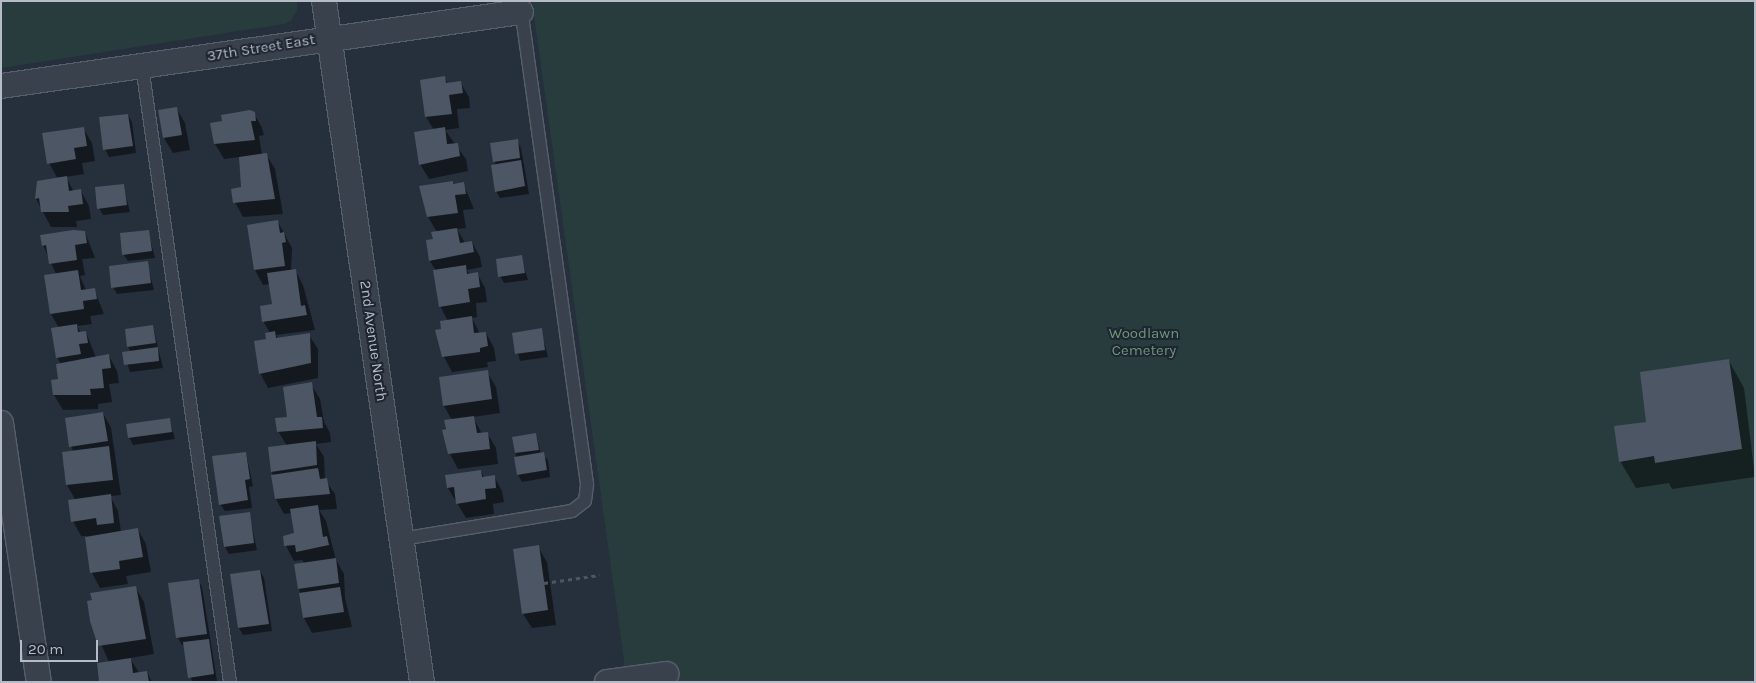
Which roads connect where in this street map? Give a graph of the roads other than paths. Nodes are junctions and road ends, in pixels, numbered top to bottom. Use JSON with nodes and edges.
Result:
{"nodes":[{"id":1,"x":324,"y":1,"type":"edge"},
{"id":2,"x":520,"y":7,"type":"edge"},
{"id":3,"x":329,"y":38,"type":"junction"},
{"id":4,"x":142,"y":66,"type":"junction"},
{"id":5,"x":1,"y":86,"type":"edge"},
{"id":6,"x":1,"y":423,"type":"edge"},
{"id":7,"x":401,"y":540,"type":"junction"},
{"id":8,"x":666,"y":678,"type":"edge"},
{"id":9,"x":39,"y":682,"type":"edge"},
{"id":10,"x":230,"y":682,"type":"edge"},
{"id":11,"x":422,"y":682,"type":"edge"},
{"id":12,"x":607,"y":682,"type":"edge"}],
"edges":[{"from":1,"to":3,"type":"street","name":"2nd Avenue North"},
{"from":2,"to":3,"type":"street","name":"37th Street East"},
{"from":2,"to":7,"type":"lane"},
{"from":3,"to":4,"type":"street","name":"37th Street East"},
{"from":3,"to":7,"type":"street","name":"2nd Avenue North"},
{"from":4,"to":5,"type":"street","name":"37th Street East"},
{"from":4,"to":10,"type":"lane"},
{"from":6,"to":9,"type":"street"},
{"from":7,"to":11,"type":"street","name":"2nd Avenue North"},
{"from":8,"to":12,"type":"street"}]}
